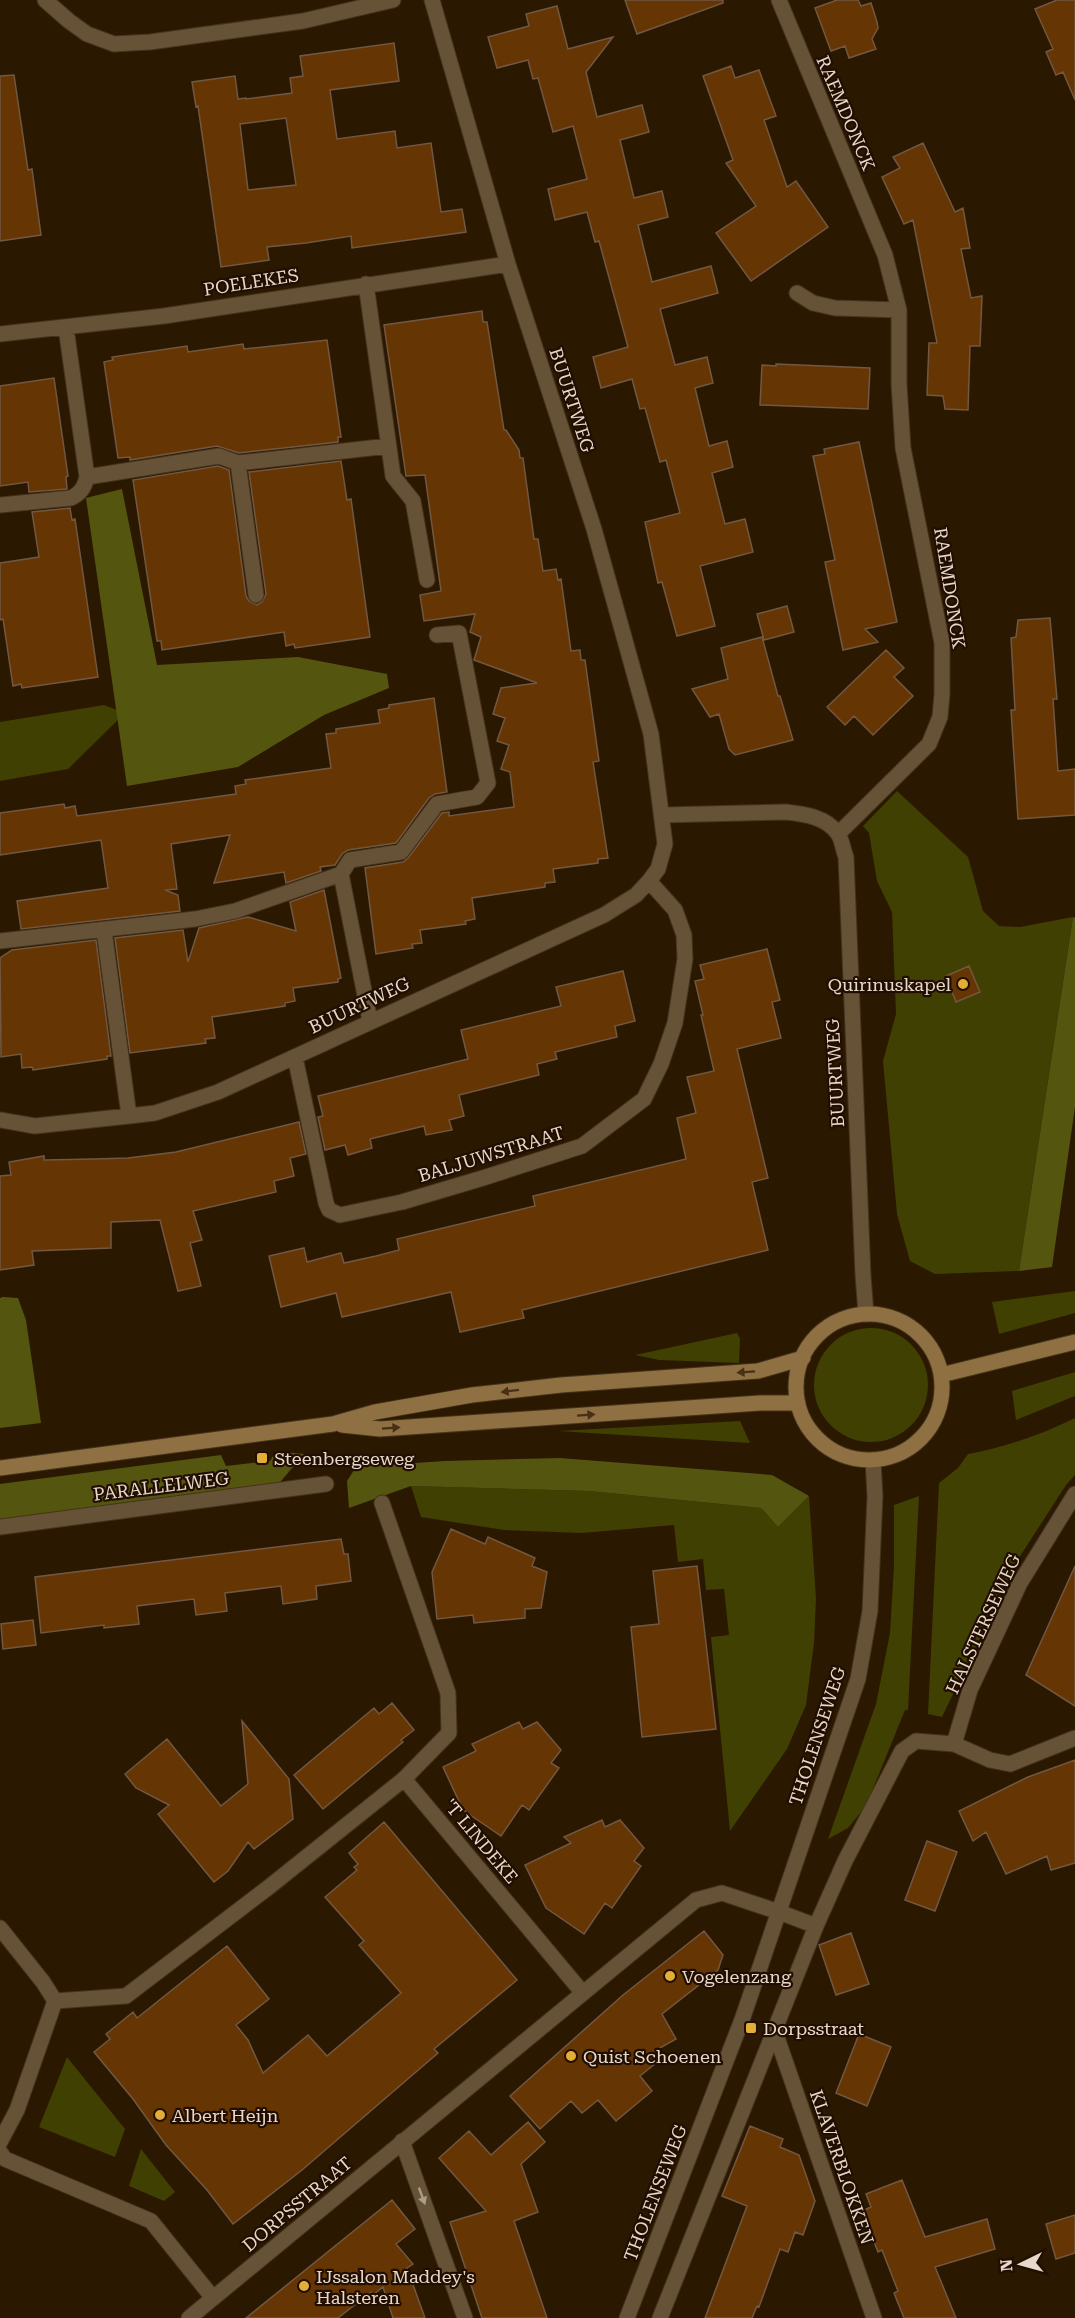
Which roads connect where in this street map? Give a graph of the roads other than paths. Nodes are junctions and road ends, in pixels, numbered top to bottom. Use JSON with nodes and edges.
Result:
{"nodes":[{"id":1,"x":45,"y":0,"type":"edge"},
{"id":2,"x":393,"y":0,"type":"edge"},
{"id":3,"x":432,"y":0,"type":"edge"},
{"id":4,"x":779,"y":0,"type":"edge"},
{"id":5,"x":508,"y":264,"type":"junction"},
{"id":6,"x":366,"y":284,"type":"junction"},
{"id":7,"x":797,"y":293,"type":"dead end"},
{"id":8,"x":899,"y":310,"type":"junction"},
{"id":9,"x":66,"y":328,"type":"junction"},
{"id":10,"x":0,"y":334,"type":"edge"},
{"id":11,"x":388,"y":446,"type":"junction"},
{"id":12,"x":238,"y":463,"type":"junction"},
{"id":13,"x":87,"y":477,"type":"junction"},
{"id":14,"x":0,"y":505,"type":"edge"},
{"id":15,"x":427,"y":580,"type":"dead end"},
{"id":16,"x":256,"y":595,"type":"dead end"},
{"id":17,"x":437,"y":634,"type":"dead end"},
{"id":18,"x":663,"y":815,"type":"junction"},
{"id":19,"x":838,"y":834,"type":"junction"},
{"id":20,"x":341,"y":874,"type":"junction"},
{"id":21,"x":649,"y":880,"type":"junction"},
{"id":22,"x":104,"y":930,"type":"junction"},
{"id":23,"x":0,"y":941,"type":"edge"},
{"id":24,"x":370,"y":1021,"type":"junction"},
{"id":25,"x":296,"y":1057,"type":"junction"},
{"id":26,"x":129,"y":1116,"type":"junction"},
{"id":27,"x":0,"y":1120,"type":"edge"},
{"id":28,"x":866,"y":1314,"type":"junction"},
{"id":29,"x":1075,"y":1342,"type":"edge"},
{"id":30,"x":803,"y":1358,"type":"junction"},
{"id":31,"x":941,"y":1375,"type":"junction"},
{"id":32,"x":798,"y":1403,"type":"junction"},
{"id":33,"x":333,"y":1424,"type":"junction"},
{"id":34,"x":873,"y":1460,"type":"junction"},
{"id":35,"x":0,"y":1468,"type":"edge"},
{"id":36,"x":326,"y":1484,"type":"dead end"},
{"id":37,"x":1075,"y":1494,"type":"edge"},
{"id":38,"x":382,"y":1503,"type":"dead end"},
{"id":39,"x":0,"y":1527,"type":"edge"},
{"id":40,"x":1075,"y":1738,"type":"edge"},
{"id":41,"x":954,"y":1744,"type":"junction"},
{"id":42,"x":404,"y":1779,"type":"junction"},
{"id":43,"x":779,"y":1912,"type":"junction"},
{"id":44,"x":816,"y":1926,"type":"junction"},
{"id":45,"x":0,"y":1928,"type":"edge"},
{"id":46,"x":582,"y":1992,"type":"junction"},
{"id":47,"x":55,"y":2001,"type":"junction"},
{"id":48,"x":774,"y":2029,"type":"junction"},
{"id":49,"x":402,"y":2141,"type":"junction"},
{"id":50,"x":0,"y":2142,"type":"edge"},
{"id":51,"x":0,"y":2152,"type":"edge"},
{"id":52,"x":213,"y":2298,"type":"junction"},
{"id":53,"x":189,"y":2318,"type":"edge"},
{"id":54,"x":465,"y":2318,"type":"edge"},
{"id":55,"x":627,"y":2318,"type":"edge"},
{"id":56,"x":660,"y":2318,"type":"edge"},
{"id":57,"x":874,"y":2318,"type":"edge"}],
"edges":[{"from":1,"to":2,"type":"street"},
{"from":3,"to":5,"type":"street","name":"BUURTWEG"},
{"from":4,"to":8,"type":"street","name":"RAEMDONCK"},
{"from":5,"to":6,"type":"street","name":"POELEKES"},
{"from":5,"to":18,"type":"street","name":"BUURTWEG"},
{"from":6,"to":9,"type":"street","name":"POELEKES"},
{"from":6,"to":11,"type":"street"},
{"from":7,"to":8,"type":"street"},
{"from":8,"to":19,"type":"street","name":"RAEMDONCK"},
{"from":9,"to":10,"type":"street","name":"POELEKES"},
{"from":9,"to":13,"type":"street"},
{"from":11,"to":12,"type":"street"},
{"from":11,"to":15,"type":"street"},
{"from":12,"to":13,"type":"street"},
{"from":12,"to":16,"type":"street"},
{"from":13,"to":14,"type":"street"},
{"from":17,"to":20,"type":"street"},
{"from":18,"to":19,"type":"street"},
{"from":18,"to":21,"type":"street","name":"BUURTWEG"},
{"from":19,"to":28,"type":"street","name":"BUURTWEG"},
{"from":20,"to":22,"type":"street"},
{"from":20,"to":24,"type":"street"},
{"from":21,"to":24,"type":"street","name":"BUURTWEG"},
{"from":21,"to":25,"type":"street","name":"BALJUWSTRAAT"},
{"from":22,"to":23,"type":"street"},
{"from":22,"to":26,"type":"street"},
{"from":24,"to":25,"type":"street","name":"BUURTWEG"},
{"from":25,"to":26,"type":"street","name":"BUURTWEG"},
{"from":26,"to":27,"type":"street","name":"BUURTWEG"},
{"from":28,"to":30,"type":"main road"},
{"from":28,"to":31,"type":"main road"},
{"from":29,"to":31,"type":"main road"},
{"from":30,"to":32,"type":"main road"},
{"from":30,"to":33,"type":"main road","one_way":true},
{"from":31,"to":34,"type":"main road"},
{"from":33,"to":32,"type":"main road","one_way":true},
{"from":32,"to":34,"type":"main road"},
{"from":33,"to":35,"type":"main road"},
{"from":34,"to":43,"type":"street","name":"THOLENSEWEG"},
{"from":36,"to":39,"type":"street","name":"PARALLELWEG"},
{"from":37,"to":41,"type":"street","name":"HALSTERSEWEG"},
{"from":38,"to":42,"type":"street"},
{"from":40,"to":41,"type":"street"},
{"from":41,"to":44,"type":"street"},
{"from":42,"to":46,"type":"street","name":"'T LINDEKE"},
{"from":42,"to":47,"type":"street"},
{"from":43,"to":44,"type":"street"},
{"from":43,"to":46,"type":"street","name":"DORPSSTRAAT"},
{"from":43,"to":55,"type":"street","name":"THOLENSEWEG"},
{"from":44,"to":48,"type":"street"},
{"from":45,"to":47,"type":"street"},
{"from":46,"to":49,"type":"street","name":"DORPSSTRAAT"},
{"from":47,"to":50,"type":"street"},
{"from":48,"to":56,"type":"street"},
{"from":48,"to":57,"type":"street","name":"KLAVERBLOKKEN"},
{"from":49,"to":52,"type":"street","name":"DORPSSTRAAT"},
{"from":49,"to":54,"type":"street","one_way":true},
{"from":51,"to":52,"type":"street"},
{"from":52,"to":53,"type":"street","name":"DORPSSTRAAT"}]}
